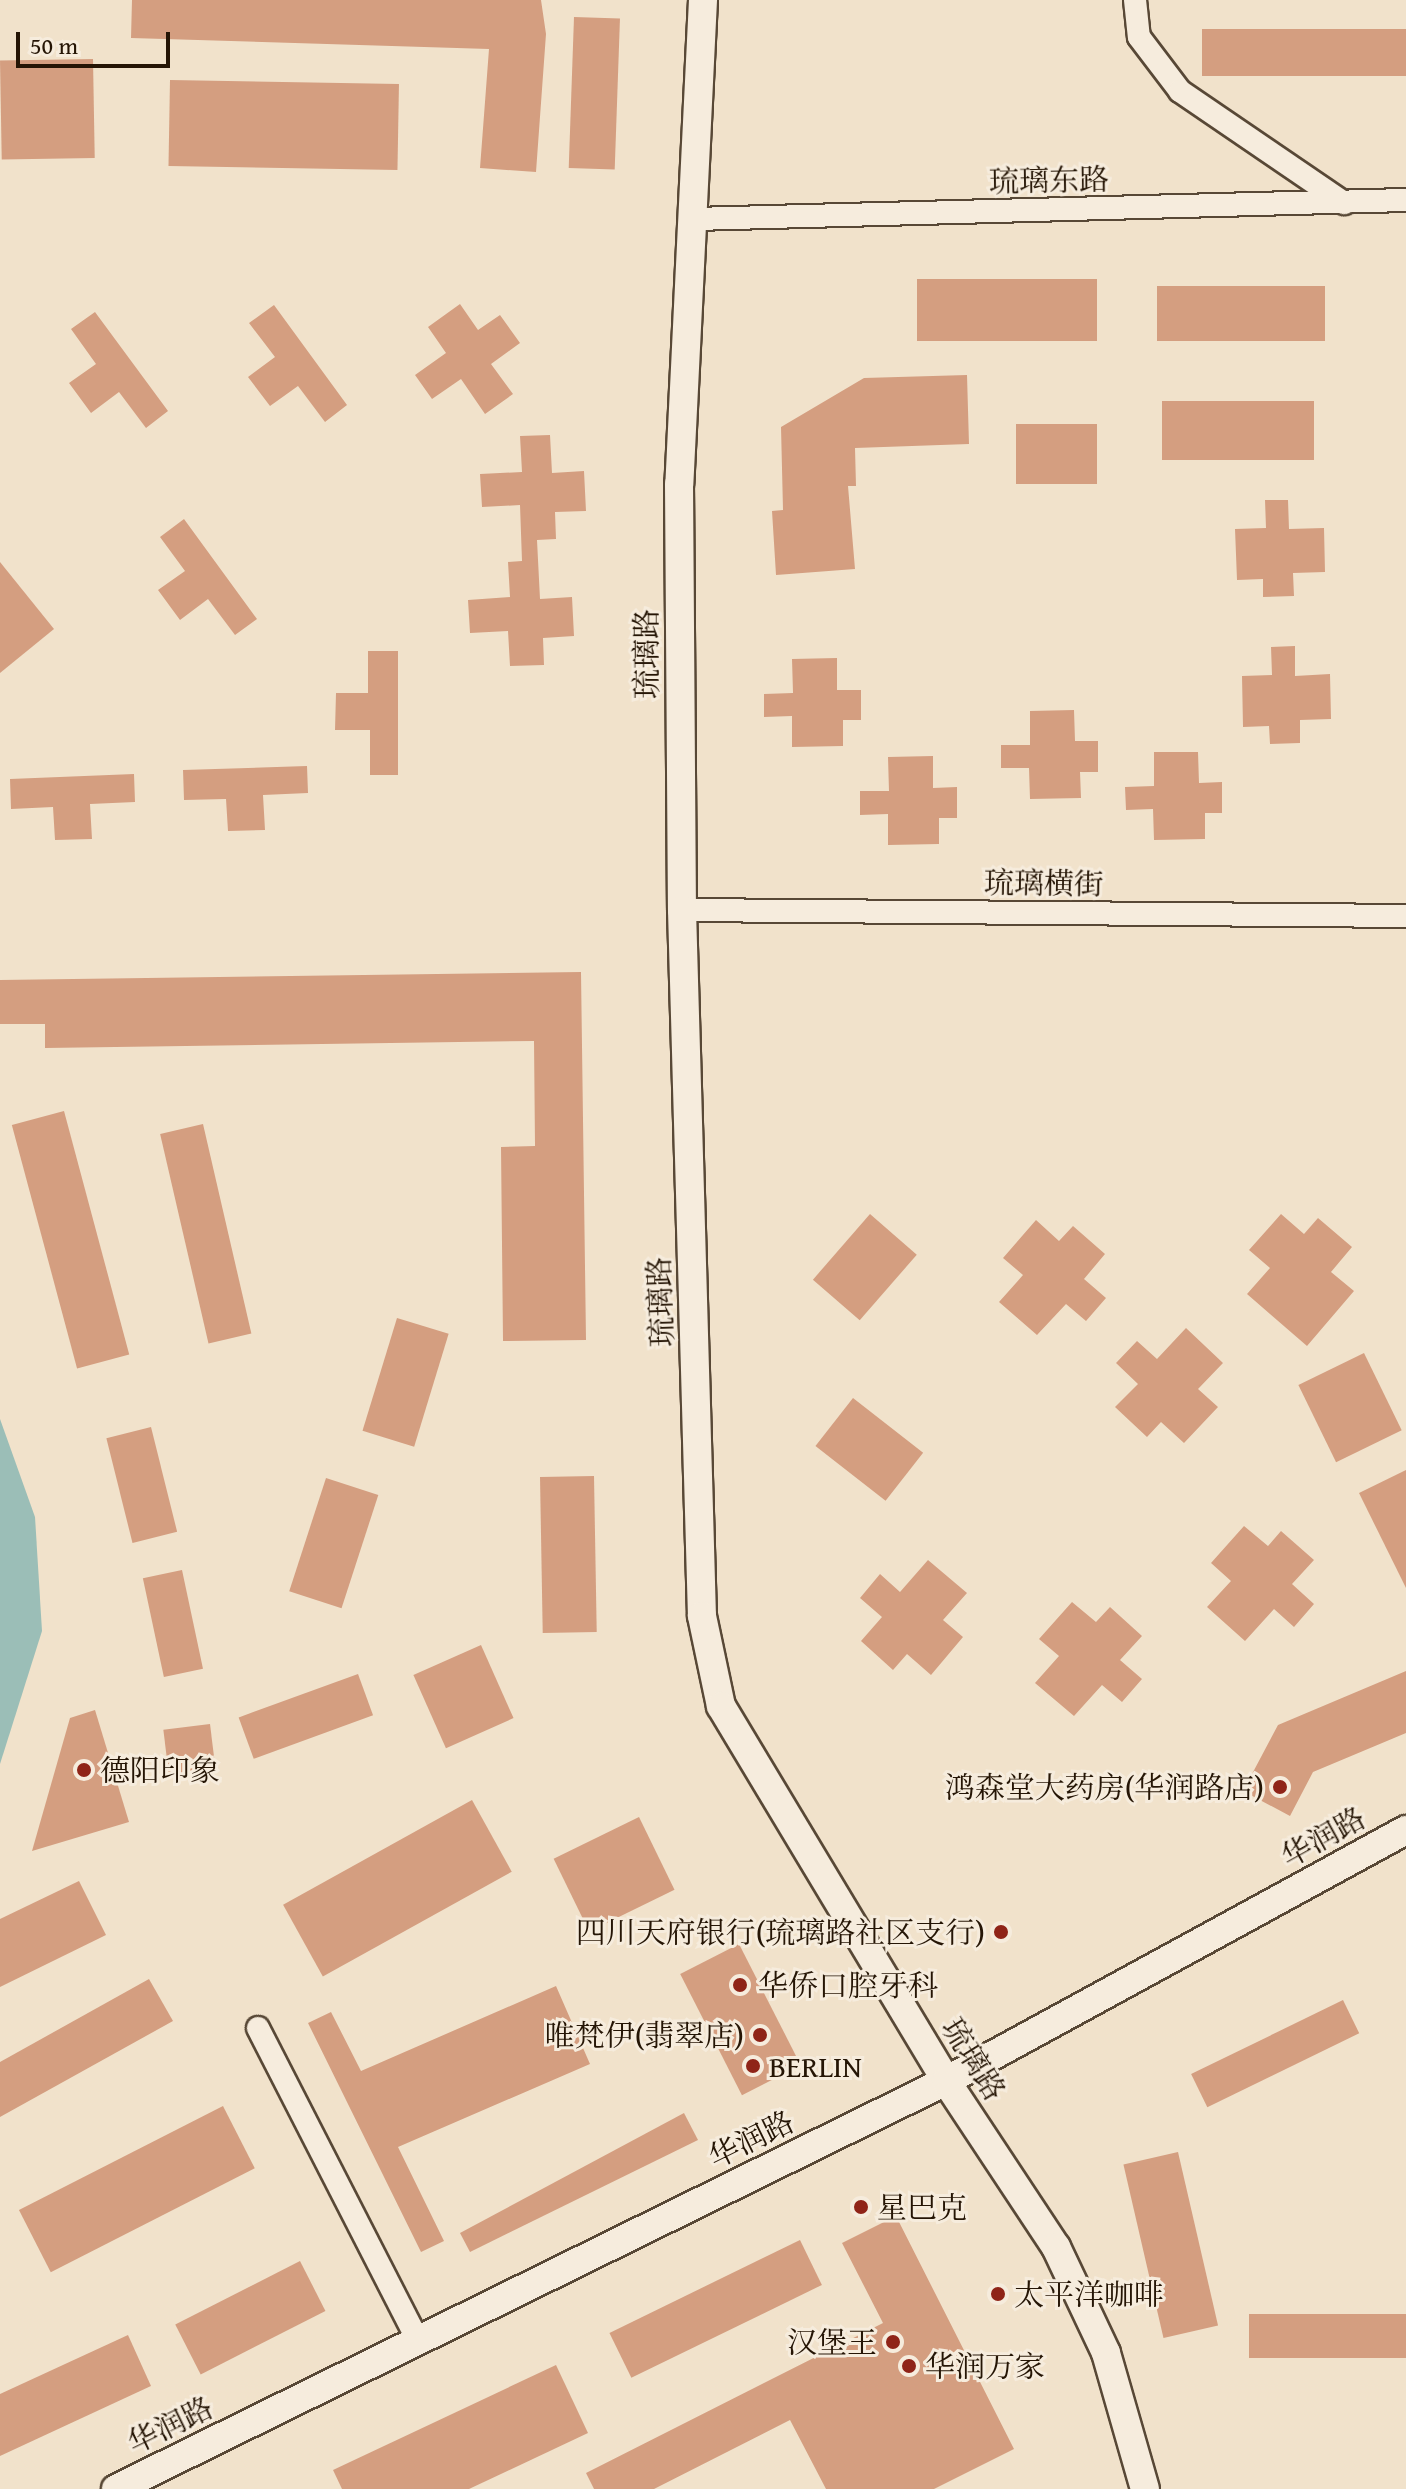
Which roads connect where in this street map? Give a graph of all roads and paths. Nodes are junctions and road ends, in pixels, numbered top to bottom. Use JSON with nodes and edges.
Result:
{"nodes":[{"id":1,"x":703,"y":0,"type":"edge"},
{"id":2,"x":1135,"y":0,"type":"edge"},
{"id":3,"x":1406,"y":200,"type":"edge"},
{"id":4,"x":1344,"y":203,"type":"junction"},
{"id":5,"x":694,"y":219,"type":"junction"},
{"id":6,"x":682,"y":910,"type":"junction"},
{"id":7,"x":1406,"y":916,"type":"edge"},
{"id":8,"x":1406,"y":1830,"type":"edge"},
{"id":9,"x":258,"y":2028,"type":"dead end"},
{"id":10,"x":946,"y":2081,"type":"junction"},
{"id":11,"x":419,"y":2342,"type":"junction"},
{"id":12,"x":116,"y":2489,"type":"edge"},
{"id":13,"x":1145,"y":2489,"type":"edge"}],
"edges":[{"from":1,"to":5,"type":"street","name":"琉璃路"},
{"from":2,"to":4,"type":"street"},
{"from":3,"to":4,"type":"street","name":"琉璃东路"},
{"from":4,"to":5,"type":"street","name":"琉璃东路"},
{"from":5,"to":6,"type":"street","name":"琉璃路"},
{"from":6,"to":7,"type":"street","name":"琉璃横街"},
{"from":6,"to":10,"type":"street","name":"琉璃路"},
{"from":8,"to":10,"type":"street","name":"华润路"},
{"from":9,"to":11,"type":"street"},
{"from":10,"to":11,"type":"street","name":"华润路"},
{"from":10,"to":13,"type":"street","name":"琉璃路"},
{"from":11,"to":12,"type":"street","name":"华润路"}]}
